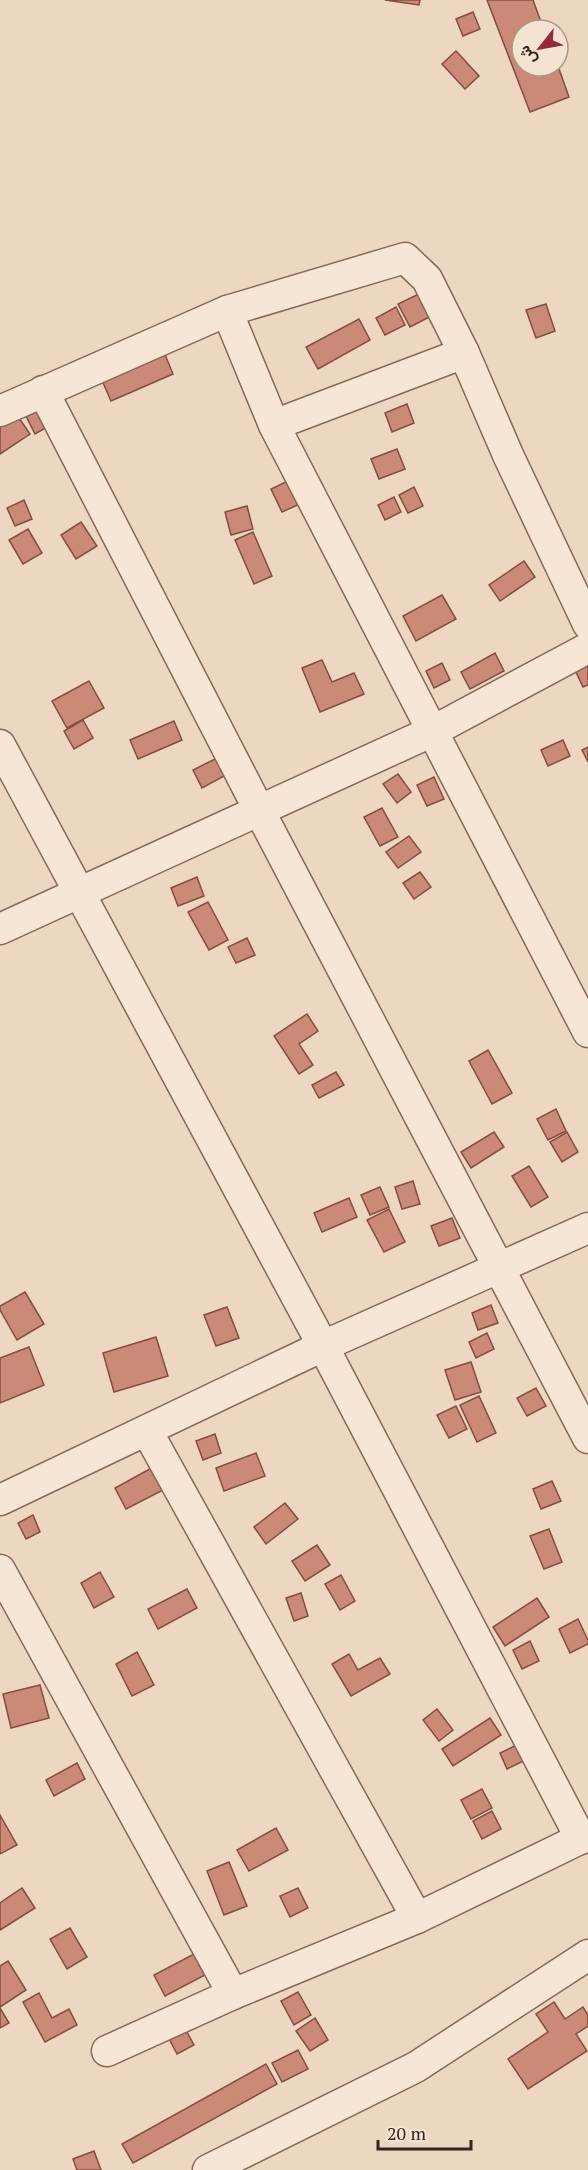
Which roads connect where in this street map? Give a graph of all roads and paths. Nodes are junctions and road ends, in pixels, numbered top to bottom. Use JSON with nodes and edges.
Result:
{"nodes":[{"id":1,"x":227,"y":310,"type":"junction"},
{"id":2,"x":464,"y":353,"type":"junction"},
{"id":3,"x":43,"y":391,"type":"junction"},
{"id":4,"x":0,"y":411,"type":"edge"},
{"id":5,"x":274,"y":425,"type":"junction"},
{"id":6,"x":588,"y":624,"type":"edge"},
{"id":7,"x":588,"y":648,"type":"edge"},
{"id":8,"x":433,"y":731,"type":"junction"},
{"id":9,"x":0,"y":745,"type":"edge"},
{"id":10,"x":259,"y":810,"type":"junction"},
{"id":11,"x":79,"y":893,"type":"junction"},
{"id":12,"x":0,"y":929,"type":"edge"},
{"id":13,"x":588,"y":1032,"type":"edge"},
{"id":14,"x":588,"y":1228,"type":"edge"},
{"id":15,"x":498,"y":1268,"type":"junction"},
{"id":16,"x":323,"y":1346,"type":"junction"},
{"id":17,"x":147,"y":1431,"type":"junction"},
{"id":18,"x":588,"y":1438,"type":"edge"},
{"id":19,"x":0,"y":1500,"type":"edge"},
{"id":20,"x":0,"y":1570,"type":"edge"},
{"id":21,"x":584,"y":1837,"type":"edge"},
{"id":22,"x":417,"y":1918,"type":"junction"},
{"id":23,"x":588,"y":1955,"type":"edge"},
{"id":24,"x":233,"y":1994,"type":"junction"},
{"id":25,"x":107,"y":2051,"type":"dead end"},
{"id":26,"x":208,"y":2170,"type":"edge"}],
"edges":[{"from":1,"to":2,"type":"street"},
{"from":1,"to":3,"type":"street"},
{"from":1,"to":5,"type":"street"},
{"from":2,"to":5,"type":"street"},
{"from":2,"to":6,"type":"street"},
{"from":3,"to":4,"type":"street"},
{"from":3,"to":10,"type":"street"},
{"from":5,"to":8,"type":"street"},
{"from":7,"to":8,"type":"street"},
{"from":8,"to":10,"type":"street"},
{"from":8,"to":13,"type":"street"},
{"from":9,"to":11,"type":"street"},
{"from":10,"to":11,"type":"street"},
{"from":10,"to":15,"type":"street"},
{"from":11,"to":12,"type":"street"},
{"from":11,"to":16,"type":"street"},
{"from":14,"to":15,"type":"street"},
{"from":15,"to":16,"type":"street"},
{"from":15,"to":18,"type":"street"},
{"from":16,"to":17,"type":"street"},
{"from":16,"to":21,"type":"street"},
{"from":17,"to":19,"type":"street"},
{"from":17,"to":22,"type":"street"},
{"from":20,"to":24,"type":"street"},
{"from":21,"to":22,"type":"street"},
{"from":22,"to":24,"type":"street"},
{"from":23,"to":26,"type":"street"},
{"from":24,"to":25,"type":"street"}]}
